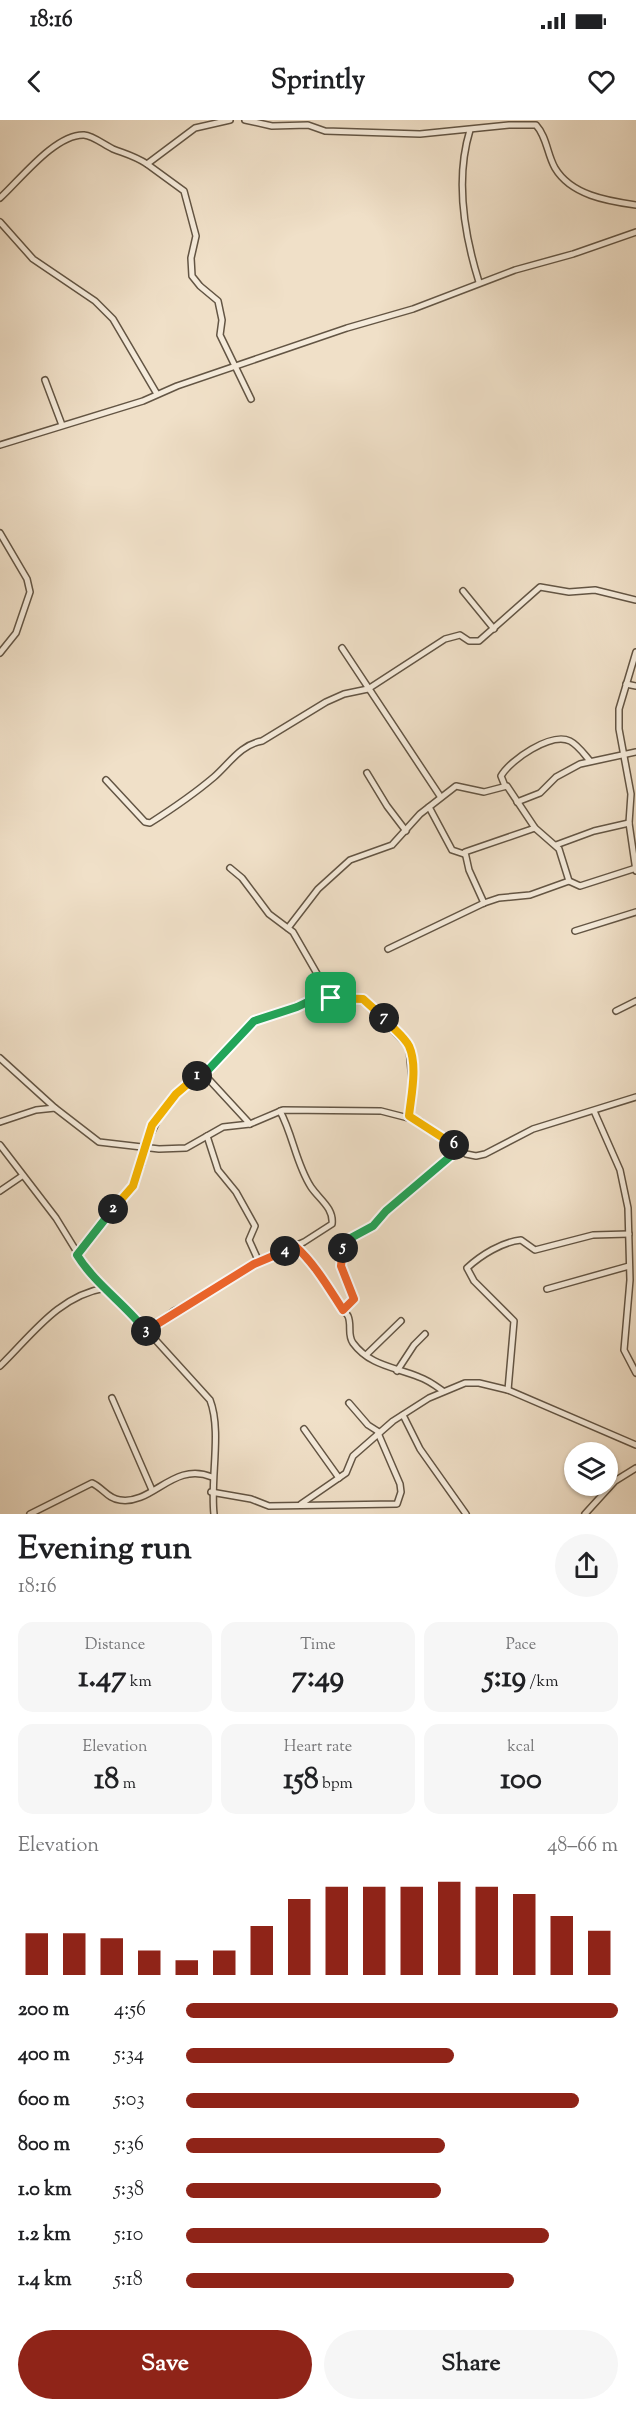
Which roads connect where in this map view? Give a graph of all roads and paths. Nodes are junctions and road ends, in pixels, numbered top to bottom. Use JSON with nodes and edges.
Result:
{"nodes":[{"id":1,"x":230,"y":120,"type":"edge"},
{"id":2,"x":245,"y":120,"type":"edge"},
{"id":3,"x":470,"y":130,"type":"junction"},
{"id":4,"x":147,"y":164,"type":"junction"},
{"id":5,"x":0,"y":198,"type":"edge"},
{"id":6,"x":636,"y":205,"type":"edge"},
{"id":7,"x":0,"y":222,"type":"edge"},
{"id":8,"x":636,"y":232,"type":"edge"},
{"id":9,"x":479,"y":282,"type":"junction"},
{"id":10,"x":235,"y":366,"type":"junction"},
{"id":11,"x":45,"y":380,"type":"dead end"},
{"id":12,"x":157,"y":394,"type":"junction"},
{"id":13,"x":251,"y":399,"type":"dead end"},
{"id":14,"x":62,"y":425,"type":"junction"},
{"id":15,"x":0,"y":445,"type":"edge"},
{"id":16,"x":0,"y":533,"type":"edge"},
{"id":17,"x":463,"y":591,"type":"dead end"},
{"id":18,"x":636,"y":600,"type":"edge"},
{"id":19,"x":494,"y":629,"type":"junction"},
{"id":20,"x":342,"y":648,"type":"dead end"},
{"id":21,"x":636,"y":652,"type":"edge"},
{"id":22,"x":0,"y":653,"type":"edge"},
{"id":23,"x":626,"y":684,"type":"junction"},
{"id":24,"x":636,"y":686,"type":"edge"},
{"id":25,"x":368,"y":689,"type":"junction"},
{"id":26,"x":636,"y":753,"type":"edge"},
{"id":27,"x":624,"y":757,"type":"junction"},
{"id":28,"x":590,"y":761,"type":"junction"},
{"id":29,"x":367,"y":773,"type":"dead end"},
{"id":30,"x":106,"y":780,"type":"dead end"},
{"id":31,"x":505,"y":786,"type":"junction"},
{"id":32,"x":440,"y":796,"type":"junction"},
{"id":33,"x":517,"y":802,"type":"junction"},
{"id":34,"x":429,"y":807,"type":"junction"},
{"id":35,"x":629,"y":823,"type":"junction"},
{"id":36,"x":535,"y":828,"type":"junction"},
{"id":37,"x":406,"y":831,"type":"junction"},
{"id":38,"x":556,"y":845,"type":"junction"},
{"id":39,"x":465,"y":854,"type":"junction"},
{"id":40,"x":230,"y":868,"type":"dead end"},
{"id":41,"x":636,"y":869,"type":"edge"},
{"id":42,"x":569,"y":881,"type":"junction"},
{"id":43,"x":484,"y":903,"type":"junction"},
{"id":44,"x":636,"y":912,"type":"edge"},
{"id":45,"x":288,"y":928,"type":"junction"},
{"id":46,"x":575,"y":932,"type":"dead end"},
{"id":47,"x":388,"y":949,"type":"dead end"},
{"id":48,"x":331,"y":998,"type":"junction"},
{"id":49,"x":636,"y":1001,"type":"edge"},
{"id":50,"x":616,"y":1011,"type":"dead end"},
{"id":51,"x":1,"y":1060,"type":"edge"},
{"id":52,"x":202,"y":1073,"type":"junction"},
{"id":53,"x":636,"y":1097,"type":"edge"},
{"id":54,"x":55,"y":1108,"type":"junction"},
{"id":55,"x":280,"y":1111,"type":"junction"},
{"id":56,"x":594,"y":1111,"type":"junction"},
{"id":57,"x":409,"y":1116,"type":"junction"},
{"id":58,"x":0,"y":1122,"type":"edge"},
{"id":59,"x":250,"y":1124,"type":"junction"},
{"id":60,"x":207,"y":1136,"type":"junction"},
{"id":61,"x":0,"y":1145,"type":"edge"},
{"id":62,"x":144,"y":1148,"type":"junction"},
{"id":63,"x":459,"y":1149,"type":"junction"},
{"id":64,"x":22,"y":1176,"type":"junction"},
{"id":65,"x":0,"y":1191,"type":"edge"},
{"id":66,"x":629,"y":1234,"type":"junction"},
{"id":67,"x":295,"y":1246,"type":"junction"},
{"id":68,"x":77,"y":1255,"type":"junction"},
{"id":69,"x":259,"y":1262,"type":"junction"},
{"id":70,"x":629,"y":1266,"type":"junction"},
{"id":71,"x":633,"y":1279,"type":"edge"},
{"id":72,"x":105,"y":1287,"type":"junction"},
{"id":73,"x":547,"y":1289,"type":"dead end"},
{"id":74,"x":343,"y":1310,"type":"junction"},
{"id":75,"x":401,"y":1322,"type":"dead end"},
{"id":76,"x":147,"y":1332,"type":"junction"},
{"id":77,"x":425,"y":1334,"type":"dead end"},
{"id":78,"x":366,"y":1355,"type":"junction"},
{"id":79,"x":0,"y":1366,"type":"edge"},
{"id":80,"x":398,"y":1371,"type":"junction"},
{"id":81,"x":636,"y":1373,"type":"edge"},
{"id":82,"x":444,"y":1390,"type":"junction"},
{"id":83,"x":508,"y":1390,"type":"junction"},
{"id":84,"x":112,"y":1398,"type":"dead end"},
{"id":85,"x":349,"y":1403,"type":"dead end"},
{"id":86,"x":403,"y":1415,"type":"junction"},
{"id":87,"x":304,"y":1429,"type":"dead end"},
{"id":88,"x":379,"y":1433,"type":"junction"},
{"id":89,"x":636,"y":1445,"type":"edge"},
{"id":90,"x":636,"y":1468,"type":"edge"},
{"id":91,"x":212,"y":1477,"type":"junction"},
{"id":92,"x":339,"y":1478,"type":"junction"},
{"id":93,"x":152,"y":1490,"type":"junction"},
{"id":94,"x":212,"y":1492,"type":"junction"},
{"id":95,"x":301,"y":1504,"type":"junction"},
{"id":96,"x":30,"y":1514,"type":"edge"},
{"id":97,"x":214,"y":1514,"type":"edge"},
{"id":98,"x":465,"y":1514,"type":"edge"},
{"id":99,"x":585,"y":1514,"type":"edge"}],
"edges":[{"from":1,"to":4,"type":"street"},
{"from":2,"to":3,"type":"street"},
{"from":3,"to":6,"type":"street"},
{"from":3,"to":9,"type":"street"},
{"from":4,"to":5,"type":"street"},
{"from":4,"to":10,"type":"street"},
{"from":7,"to":12,"type":"street"},
{"from":8,"to":9,"type":"street"},
{"from":9,"to":10,"type":"street"},
{"from":10,"to":12,"type":"street"},
{"from":10,"to":13,"type":"street"},
{"from":11,"to":14,"type":"street"},
{"from":12,"to":14,"type":"street"},
{"from":14,"to":15,"type":"street"},
{"from":16,"to":22,"type":"street"},
{"from":17,"to":19,"type":"street"},
{"from":18,"to":19,"type":"street"},
{"from":19,"to":25,"type":"street"},
{"from":20,"to":25,"type":"street"},
{"from":21,"to":23,"type":"street"},
{"from":23,"to":24,"type":"street"},
{"from":23,"to":27,"type":"street"},
{"from":25,"to":30,"type":"street"},
{"from":25,"to":32,"type":"street"},
{"from":26,"to":27,"type":"street"},
{"from":27,"to":28,"type":"street"},
{"from":27,"to":35,"type":"street"},
{"from":28,"to":31,"type":"street"},
{"from":28,"to":33,"type":"street"},
{"from":29,"to":37,"type":"street"},
{"from":31,"to":32,"type":"street"},
{"from":31,"to":33,"type":"street"},
{"from":32,"to":34,"type":"street"},
{"from":33,"to":36,"type":"street"},
{"from":34,"to":37,"type":"street"},
{"from":34,"to":39,"type":"street"},
{"from":35,"to":38,"type":"street"},
{"from":35,"to":41,"type":"street"},
{"from":36,"to":38,"type":"street"},
{"from":36,"to":39,"type":"street"},
{"from":37,"to":45,"type":"street"},
{"from":38,"to":42,"type":"street"},
{"from":39,"to":43,"type":"street"},
{"from":40,"to":45,"type":"street"},
{"from":41,"to":42,"type":"street"},
{"from":42,"to":43,"type":"street"},
{"from":43,"to":47,"type":"street"},
{"from":44,"to":46,"type":"street"},
{"from":45,"to":48,"type":"street"},
{"from":48,"to":52,"type":"street"},
{"from":48,"to":57,"type":"street"},
{"from":49,"to":50,"type":"street"},
{"from":51,"to":54,"type":"street"},
{"from":52,"to":59,"type":"street"},
{"from":52,"to":62,"type":"street"},
{"from":53,"to":56,"type":"street"},
{"from":54,"to":58,"type":"street"},
{"from":54,"to":62,"type":"street"},
{"from":55,"to":57,"type":"street"},
{"from":55,"to":59,"type":"street"},
{"from":55,"to":67,"type":"street"},
{"from":56,"to":63,"type":"street"},
{"from":56,"to":66,"type":"street"},
{"from":57,"to":63,"type":"street"},
{"from":59,"to":60,"type":"street"},
{"from":60,"to":62,"type":"street"},
{"from":60,"to":69,"type":"street"},
{"from":61,"to":64,"type":"street"},
{"from":62,"to":68,"type":"street"},
{"from":63,"to":74,"type":"street"},
{"from":64,"to":65,"type":"street"},
{"from":64,"to":68,"type":"street"},
{"from":66,"to":70,"type":"street"},
{"from":66,"to":83,"type":"street"},
{"from":67,"to":69,"type":"street"},
{"from":67,"to":74,"type":"street"},
{"from":68,"to":72,"type":"street"},
{"from":69,"to":76,"type":"street"},
{"from":70,"to":71,"type":"street"},
{"from":70,"to":73,"type":"street"},
{"from":71,"to":81,"type":"street"},
{"from":72,"to":76,"type":"street"},
{"from":72,"to":79,"type":"street"},
{"from":74,"to":78,"type":"street"},
{"from":75,"to":78,"type":"street"},
{"from":76,"to":91,"type":"street"},
{"from":77,"to":80,"type":"street"},
{"from":78,"to":80,"type":"street"},
{"from":80,"to":82,"type":"street"},
{"from":82,"to":83,"type":"street"},
{"from":82,"to":86,"type":"street"},
{"from":83,"to":89,"type":"street"},
{"from":84,"to":93,"type":"street"},
{"from":85,"to":88,"type":"street"},
{"from":86,"to":88,"type":"street"},
{"from":86,"to":98,"type":"street"},
{"from":87,"to":92,"type":"street"},
{"from":88,"to":92,"type":"street"},
{"from":88,"to":95,"type":"street"},
{"from":90,"to":99,"type":"street"},
{"from":91,"to":93,"type":"street"},
{"from":91,"to":94,"type":"street"},
{"from":92,"to":95,"type":"street"},
{"from":93,"to":96,"type":"street"},
{"from":94,"to":95,"type":"street"},
{"from":94,"to":97,"type":"street"}]}
